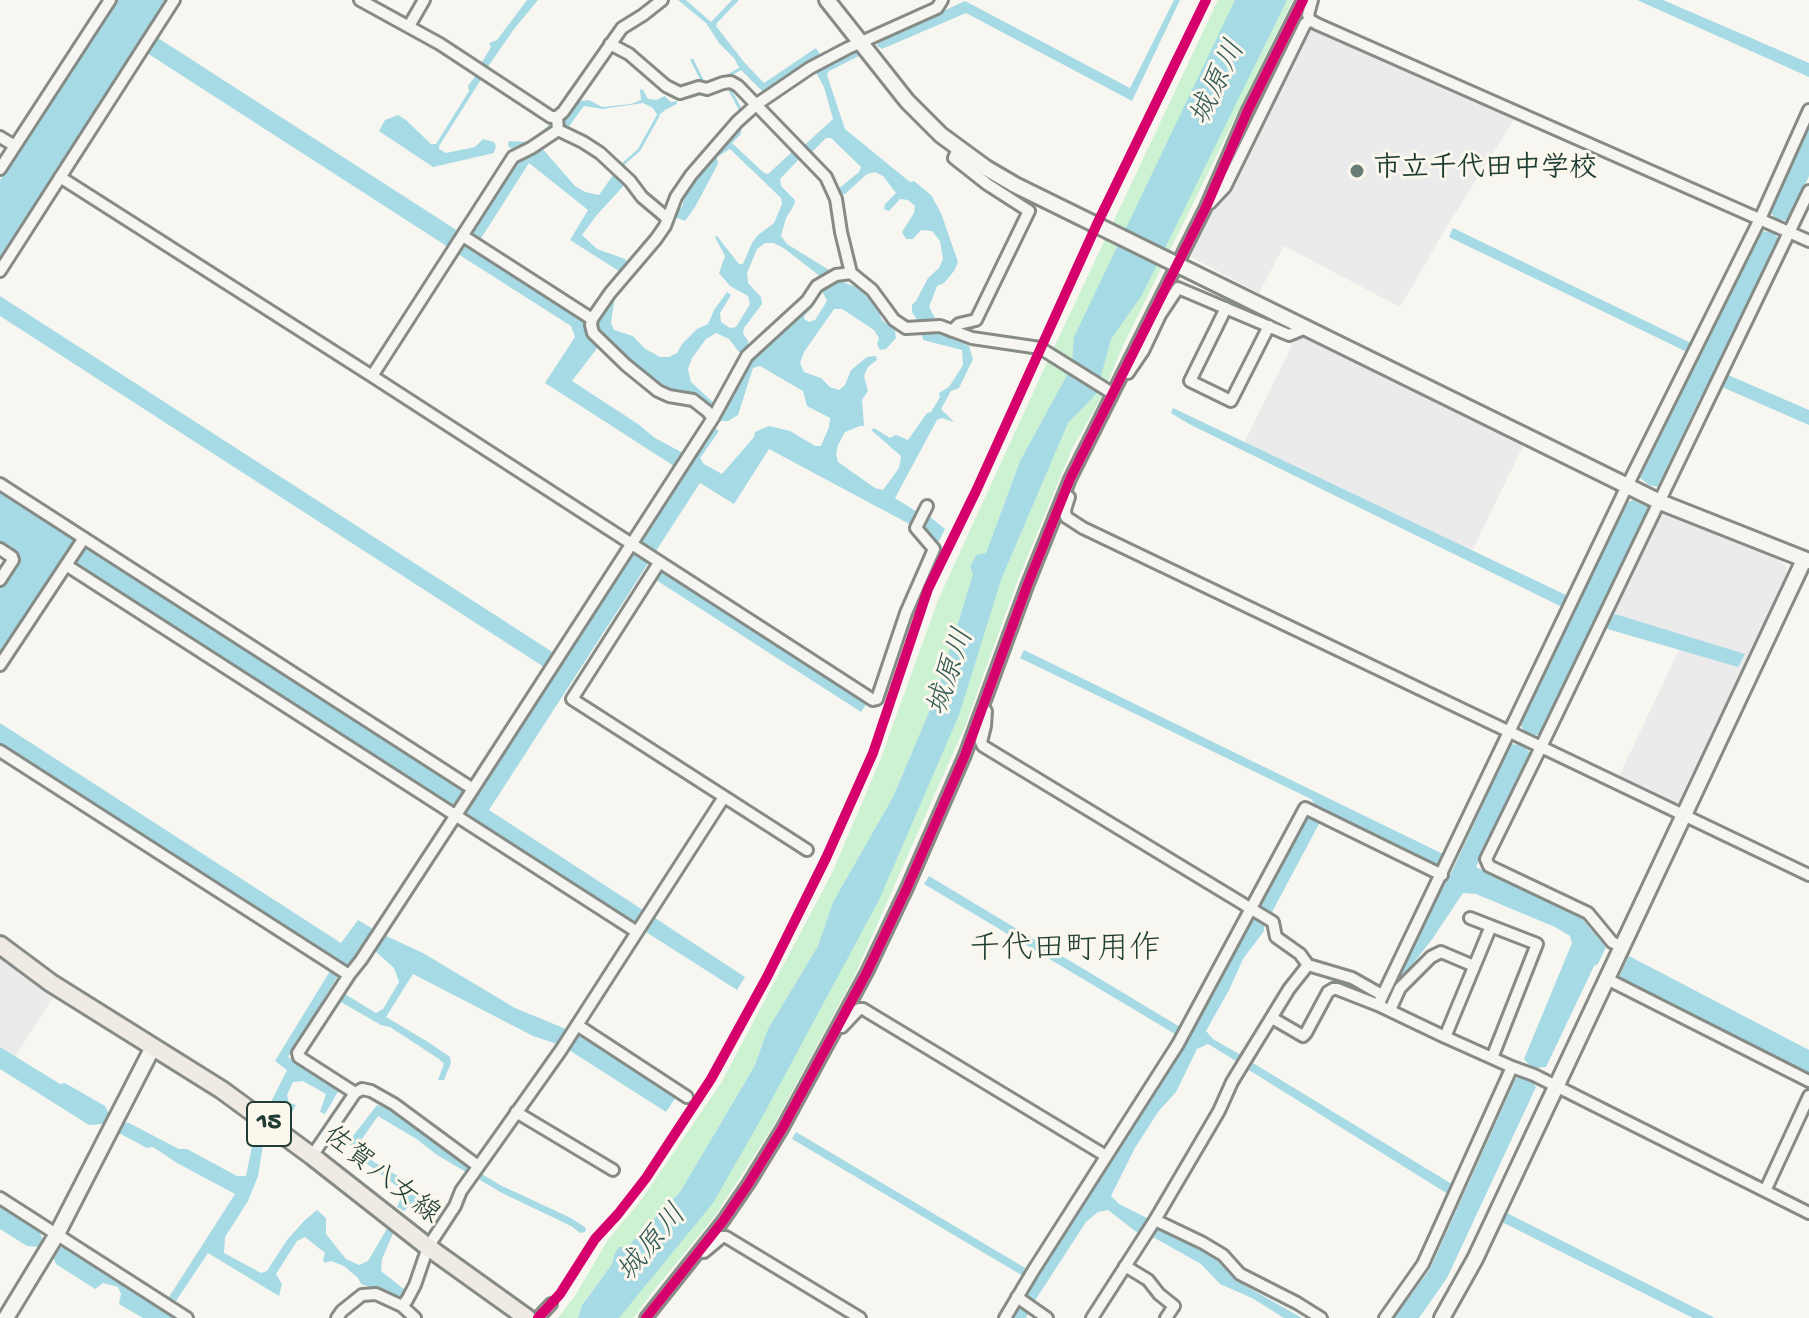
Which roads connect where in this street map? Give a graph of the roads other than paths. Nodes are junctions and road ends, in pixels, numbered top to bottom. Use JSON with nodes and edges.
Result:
{"nodes":[{"id":1,"x":110,"y":0,"type":"edge"},
{"id":2,"x":174,"y":0,"type":"edge"},
{"id":3,"x":360,"y":0,"type":"edge"},
{"id":4,"x":424,"y":0,"type":"edge"},
{"id":5,"x":662,"y":0,"type":"edge"},
{"id":6,"x":827,"y":0,"type":"edge"},
{"id":7,"x":1303,"y":0,"type":"edge"},
{"id":8,"x":1312,"y":0,"type":"edge"},
{"id":9,"x":936,"y":3,"type":"edge"},
{"id":10,"x":1310,"y":20,"type":"junction"},
{"id":11,"x":409,"y":26,"type":"junction"},
{"id":12,"x":860,"y":42,"type":"junction"},
{"id":13,"x":610,"y":44,"type":"junction"},
{"id":14,"x":757,"y":104,"type":"junction"},
{"id":15,"x":1809,"y":110,"type":"edge"},
{"id":16,"x":558,"y":123,"type":"junction"},
{"id":17,"x":0,"y":137,"type":"edge"},
{"id":18,"x":15,"y":146,"type":"junction"},
{"id":19,"x":958,"y":148,"type":"junction"},
{"id":20,"x":0,"y":169,"type":"edge"},
{"id":21,"x":60,"y":177,"type":"junction"},
{"id":22,"x":1809,"y":191,"type":"edge"},
{"id":23,"x":1206,"y":207,"type":"junction"},
{"id":24,"x":667,"y":218,"type":"junction"},
{"id":25,"x":1764,"y":220,"type":"junction"},
{"id":26,"x":1786,"y":230,"type":"junction"},
{"id":27,"x":1809,"y":241,"type":"edge"},
{"id":28,"x":459,"y":243,"type":"junction"},
{"id":29,"x":1178,"y":264,"type":"junction"},
{"id":30,"x":0,"y":271,"type":"edge"},
{"id":31,"x":851,"y":273,"type":"junction"},
{"id":32,"x":1226,"y":308,"type":"junction"},
{"id":33,"x":592,"y":319,"type":"junction"},
{"id":34,"x":1269,"y":326,"type":"junction"},
{"id":35,"x":1306,"y":328,"type":"junction"},
{"id":36,"x":952,"y":331,"type":"junction"},
{"id":37,"x":372,"y":376,"type":"junction"},
{"id":38,"x":1120,"y":380,"type":"junction"},
{"id":39,"x":1112,"y":393,"type":"junction"},
{"id":40,"x":713,"y":418,"type":"junction"},
{"id":41,"x":1070,"y":479,"type":"junction"},
{"id":42,"x":0,"y":484,"type":"edge"},
{"id":43,"x":1627,"y":486,"type":"junction"},
{"id":44,"x":1660,"y":502,"type":"junction"},
{"id":45,"x":927,"y":506,"type":"dead end"},
{"id":46,"x":84,"y":538,"type":"junction"},
{"id":47,"x":630,"y":544,"type":"junction"},
{"id":48,"x":0,"y":549,"type":"edge"},
{"id":49,"x":1807,"y":560,"type":"edge"},
{"id":50,"x":659,"y":563,"type":"junction"},
{"id":51,"x":66,"y":565,"type":"junction"},
{"id":52,"x":0,"y":580,"type":"edge"},
{"id":53,"x":0,"y":665,"type":"edge"},
{"id":54,"x":987,"y":699,"type":"junction"},
{"id":55,"x":1520,"y":737,"type":"junction"},
{"id":56,"x":1541,"y":747,"type":"junction"},
{"id":57,"x":0,"y":751,"type":"edge"},
{"id":58,"x":473,"y":789,"type":"junction"},
{"id":59,"x":724,"y":797,"type":"junction"},
{"id":60,"x":461,"y":807,"type":"junction"},
{"id":61,"x":1685,"y":815,"type":"junction"},
{"id":62,"x":807,"y":850,"type":"dead end"},
{"id":63,"x":1442,"y":875,"type":"junction"},
{"id":64,"x":1809,"y":875,"type":"edge"},
{"id":65,"x":1258,"y":912,"type":"junction"},
{"id":66,"x":1470,"y":918,"type":"dead end"},
{"id":67,"x":1491,"y":926,"type":"junction"},
{"id":68,"x":637,"y":932,"type":"junction"},
{"id":69,"x":0,"y":945,"type":"edge"},
{"id":70,"x":1622,"y":947,"type":"junction"},
{"id":71,"x":1308,"y":965,"type":"junction"},
{"id":72,"x":1474,"y":966,"type":"junction"},
{"id":73,"x":349,"y":975,"type":"junction"},
{"id":74,"x":1607,"y":979,"type":"junction"},
{"id":75,"x":1380,"y":1000,"type":"junction"},
{"id":76,"x":1390,"y":1010,"type":"junction"},
{"id":77,"x":1272,"y":1018,"type":"junction"},
{"id":78,"x":577,"y":1025,"type":"junction"},
{"id":79,"x":834,"y":1032,"type":"junction"},
{"id":80,"x":1445,"y":1037,"type":"junction"},
{"id":81,"x":153,"y":1047,"type":"junction"},
{"id":82,"x":1492,"y":1058,"type":"junction"},
{"id":83,"x":1512,"y":1067,"type":"junction"},
{"id":84,"x":1809,"y":1081,"type":"edge"},
{"id":85,"x":1557,"y":1086,"type":"junction"},
{"id":86,"x":355,"y":1093,"type":"junction"},
{"id":87,"x":1809,"y":1096,"type":"edge"},
{"id":88,"x":687,"y":1097,"type":"dead end"},
{"id":89,"x":516,"y":1112,"type":"junction"},
{"id":90,"x":312,"y":1156,"type":"junction"},
{"id":91,"x":1106,"y":1156,"type":"junction"},
{"id":92,"x":613,"y":1170,"type":"dead end"},
{"id":93,"x":475,"y":1171,"type":"junction"},
{"id":94,"x":1765,"y":1191,"type":"junction"},
{"id":95,"x":0,"y":1198,"type":"edge"},
{"id":96,"x":1809,"y":1213,"type":"edge"},
{"id":97,"x":1154,"y":1221,"type":"junction"},
{"id":98,"x":55,"y":1237,"type":"junction"},
{"id":99,"x":428,"y":1247,"type":"junction"},
{"id":100,"x":695,"y":1255,"type":"junction"},
{"id":101,"x":1125,"y":1266,"type":"junction"},
{"id":102,"x":1023,"y":1300,"type":"junction"},
{"id":103,"x":551,"y":1304,"type":"dead end"},
{"id":104,"x":402,"y":1306,"type":"junction"},
{"id":105,"x":6,"y":1318,"type":"edge"},
{"id":106,"x":187,"y":1318,"type":"edge"},
{"id":107,"x":337,"y":1318,"type":"edge"},
{"id":108,"x":415,"y":1318,"type":"edge"},
{"id":109,"x":527,"y":1318,"type":"edge"},
{"id":110,"x":538,"y":1318,"type":"edge"},
{"id":111,"x":646,"y":1318,"type":"edge"},
{"id":112,"x":860,"y":1318,"type":"edge"},
{"id":113,"x":1005,"y":1318,"type":"edge"},
{"id":114,"x":1047,"y":1318,"type":"edge"},
{"id":115,"x":1092,"y":1318,"type":"edge"},
{"id":116,"x":1166,"y":1318,"type":"edge"},
{"id":117,"x":1321,"y":1318,"type":"edge"},
{"id":118,"x":1385,"y":1318,"type":"edge"},
{"id":119,"x":1442,"y":1318,"type":"edge"}],
"edges":[{"from":1,"to":18,"type":"street"},
{"from":2,"to":21,"type":"street"},
{"from":3,"to":11,"type":"street"},
{"from":4,"to":11,"type":"street"},
{"from":5,"to":13,"type":"street"},
{"from":6,"to":12,"type":"street"},
{"from":7,"to":23,"type":"street"},
{"from":8,"to":10,"type":"street"},
{"from":9,"to":12,"type":"street"},
{"from":10,"to":23,"type":"street"},
{"from":10,"to":25,"type":"street"},
{"from":11,"to":16,"type":"street"},
{"from":12,"to":14,"type":"street"},
{"from":12,"to":19,"type":"street"},
{"from":13,"to":14,"type":"street"},
{"from":13,"to":16,"type":"street"},
{"from":14,"to":24,"type":"street"},
{"from":14,"to":31,"type":"street"},
{"from":15,"to":25,"type":"street"},
{"from":16,"to":24,"type":"street"},
{"from":16,"to":28,"type":"street"},
{"from":17,"to":18,"type":"street"},
{"from":18,"to":20,"type":"street"},
{"from":19,"to":29,"type":"street"},
{"from":19,"to":36,"type":"street"},
{"from":21,"to":30,"type":"street"},
{"from":21,"to":37,"type":"street"},
{"from":22,"to":26,"type":"street"},
{"from":23,"to":29,"type":"street"},
{"from":24,"to":33,"type":"street"},
{"from":25,"to":26,"type":"street"},
{"from":25,"to":43,"type":"street"},
{"from":26,"to":27,"type":"street"},
{"from":26,"to":44,"type":"street"},
{"from":28,"to":33,"type":"street"},
{"from":28,"to":37,"type":"street"},
{"from":29,"to":35,"type":"street"},
{"from":29,"to":38,"type":"street"},
{"from":31,"to":36,"type":"street"},
{"from":31,"to":40,"type":"street"},
{"from":32,"to":34,"type":"street"},
{"from":32,"to":34,"type":"street"},
{"from":32,"to":38,"type":"street"},
{"from":33,"to":40,"type":"street"},
{"from":34,"to":35,"type":"street"},
{"from":35,"to":43,"type":"street"},
{"from":36,"to":39,"type":"street"},
{"from":37,"to":47,"type":"street"},
{"from":38,"to":39,"type":"street"},
{"from":39,"to":41,"type":"street"},
{"from":40,"to":47,"type":"street"},
{"from":41,"to":54,"type":"street"},
{"from":41,"to":55,"type":"street"},
{"from":42,"to":46,"type":"street"},
{"from":43,"to":44,"type":"street"},
{"from":43,"to":55,"type":"street"},
{"from":44,"to":49,"type":"street"},
{"from":44,"to":56,"type":"street"},
{"from":45,"to":50,"type":"street"},
{"from":46,"to":51,"type":"street"},
{"from":46,"to":58,"type":"street"},
{"from":47,"to":50,"type":"street"},
{"from":47,"to":58,"type":"street"},
{"from":48,"to":52,"type":"street"},
{"from":49,"to":61,"type":"street"},
{"from":50,"to":59,"type":"street"},
{"from":51,"to":53,"type":"street"},
{"from":51,"to":60,"type":"street"},
{"from":54,"to":65,"type":"street"},
{"from":54,"to":79,"type":"street"},
{"from":55,"to":56,"type":"street"},
{"from":55,"to":63,"type":"street"},
{"from":56,"to":61,"type":"street"},
{"from":56,"to":70,"type":"street"},
{"from":57,"to":73,"type":"street"},
{"from":58,"to":60,"type":"street"},
{"from":59,"to":62,"type":"street"},
{"from":59,"to":68,"type":"street"},
{"from":60,"to":68,"type":"street"},
{"from":60,"to":73,"type":"street"},
{"from":61,"to":64,"type":"street"},
{"from":61,"to":70,"type":"street"},
{"from":63,"to":65,"type":"street"},
{"from":63,"to":75,"type":"street"},
{"from":65,"to":71,"type":"street"},
{"from":65,"to":91,"type":"street"},
{"from":66,"to":67,"type":"street"},
{"from":67,"to":72,"type":"street"},
{"from":67,"to":82,"type":"street"},
{"from":68,"to":78,"type":"street"},
{"from":69,"to":81,"type":"main road","name":"佐賀八女線","number":"15"},
{"from":70,"to":74,"type":"street"},
{"from":71,"to":75,"type":"street"},
{"from":71,"to":77,"type":"street"},
{"from":72,"to":76,"type":"street"},
{"from":72,"to":80,"type":"street"},
{"from":73,"to":86,"type":"street"},
{"from":74,"to":84,"type":"street"},
{"from":74,"to":85,"type":"street"},
{"from":75,"to":76,"type":"street"},
{"from":75,"to":77,"type":"street"},
{"from":76,"to":80,"type":"street"},
{"from":77,"to":97,"type":"street"},
{"from":78,"to":88,"type":"street"},
{"from":78,"to":89,"type":"street"},
{"from":79,"to":91,"type":"street"},
{"from":79,"to":100,"type":"street"},
{"from":80,"to":82,"type":"street"},
{"from":81,"to":90,"type":"main road","name":"佐賀八女線","number":"15"},
{"from":81,"to":98,"type":"street"},
{"from":82,"to":83,"type":"street"},
{"from":83,"to":85,"type":"street"},
{"from":83,"to":118,"type":"street"},
{"from":85,"to":94,"type":"street"},
{"from":85,"to":119,"type":"street"},
{"from":86,"to":90,"type":"street"},
{"from":86,"to":93,"type":"street"},
{"from":87,"to":94,"type":"street"},
{"from":89,"to":92,"type":"street"},
{"from":89,"to":93,"type":"street"},
{"from":90,"to":99,"type":"main road","name":"佐賀八女線","number":"15"},
{"from":91,"to":102,"type":"street"},
{"from":93,"to":99,"type":"street"},
{"from":94,"to":96,"type":"street"},
{"from":95,"to":98,"type":"street"},
{"from":97,"to":101,"type":"street"},
{"from":97,"to":117,"type":"street"},
{"from":98,"to":105,"type":"street"},
{"from":98,"to":106,"type":"street"},
{"from":99,"to":104,"type":"street"},
{"from":99,"to":109,"type":"main road","name":"佐賀八女線","number":"15"},
{"from":100,"to":111,"type":"street"},
{"from":100,"to":112,"type":"street"},
{"from":101,"to":115,"type":"street"},
{"from":101,"to":116,"type":"street"},
{"from":102,"to":113,"type":"street"},
{"from":102,"to":114,"type":"street"},
{"from":103,"to":110,"type":"street"},
{"from":104,"to":107,"type":"street"},
{"from":104,"to":108,"type":"street"}]}
